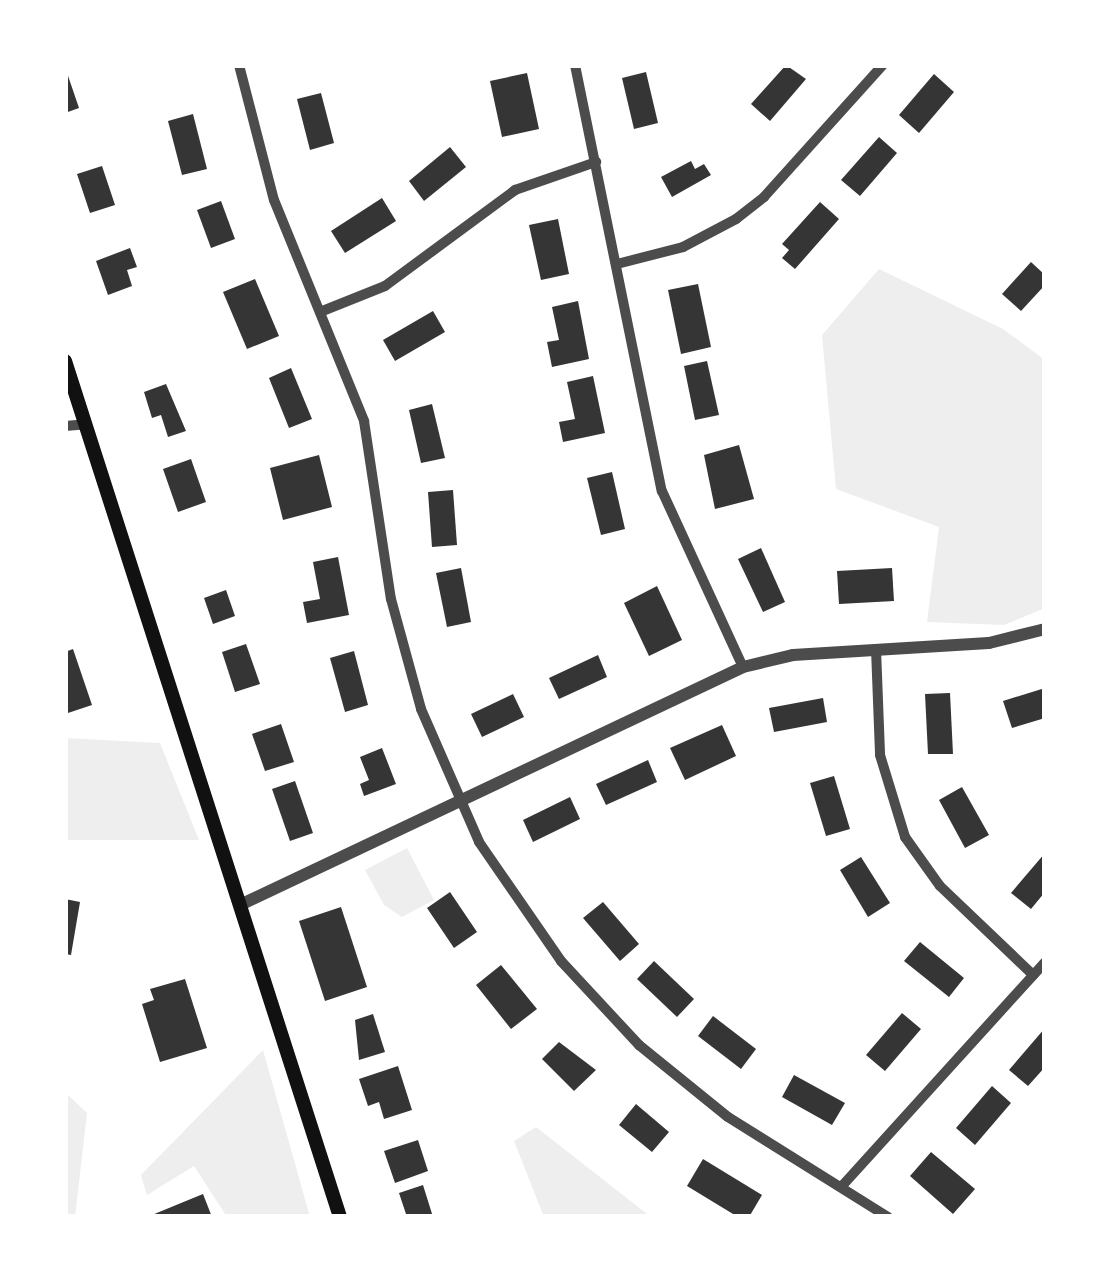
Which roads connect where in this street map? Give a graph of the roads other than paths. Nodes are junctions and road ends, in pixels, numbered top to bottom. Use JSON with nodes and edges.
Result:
{"nodes":[{"id":1,"x":239,"y":65,"type":"edge"},
{"id":2,"x":575,"y":65,"type":"edge"},
{"id":3,"x":883,"y":65,"type":"edge"},
{"id":4,"x":596,"y":162,"type":"junction"},
{"id":5,"x":617,"y":264,"type":"junction"},
{"id":6,"x":320,"y":312,"type":"junction"},
{"id":7,"x":65,"y":361,"type":"edge"},
{"id":8,"x":86,"y":424,"type":"junction"},
{"id":9,"x":65,"y":426,"type":"edge"},
{"id":10,"x":1045,"y":630,"type":"edge"},
{"id":11,"x":876,"y":649,"type":"junction"},
{"id":12,"x":743,"y":667,"type":"junction"},
{"id":13,"x":458,"y":799,"type":"junction"},
{"id":14,"x":240,"y":905,"type":"junction"},
{"id":15,"x":1045,"y":962,"type":"edge"},
{"id":16,"x":1033,"y":976,"type":"junction"},
{"id":17,"x":842,"y":1186,"type":"junction"},
{"id":18,"x":340,"y":1217,"type":"edge"},
{"id":19,"x":888,"y":1217,"type":"edge"}],
"edges":[{"from":1,"to":6,"type":"street"},
{"from":2,"to":4,"type":"street"},
{"from":3,"to":5,"type":"street"},
{"from":4,"to":5,"type":"street"},
{"from":4,"to":6,"type":"street"},
{"from":5,"to":12,"type":"street"},
{"from":6,"to":13,"type":"street"},
{"from":7,"to":8,"type":"main road"},
{"from":8,"to":9,"type":"street"},
{"from":8,"to":14,"type":"main road"},
{"from":10,"to":11,"type":"street"},
{"from":11,"to":12,"type":"street"},
{"from":11,"to":16,"type":"street"},
{"from":12,"to":13,"type":"street"},
{"from":13,"to":14,"type":"street"},
{"from":13,"to":17,"type":"street"},
{"from":14,"to":18,"type":"main road"},
{"from":15,"to":16,"type":"street"},
{"from":16,"to":17,"type":"street"},
{"from":17,"to":19,"type":"street"}]}
